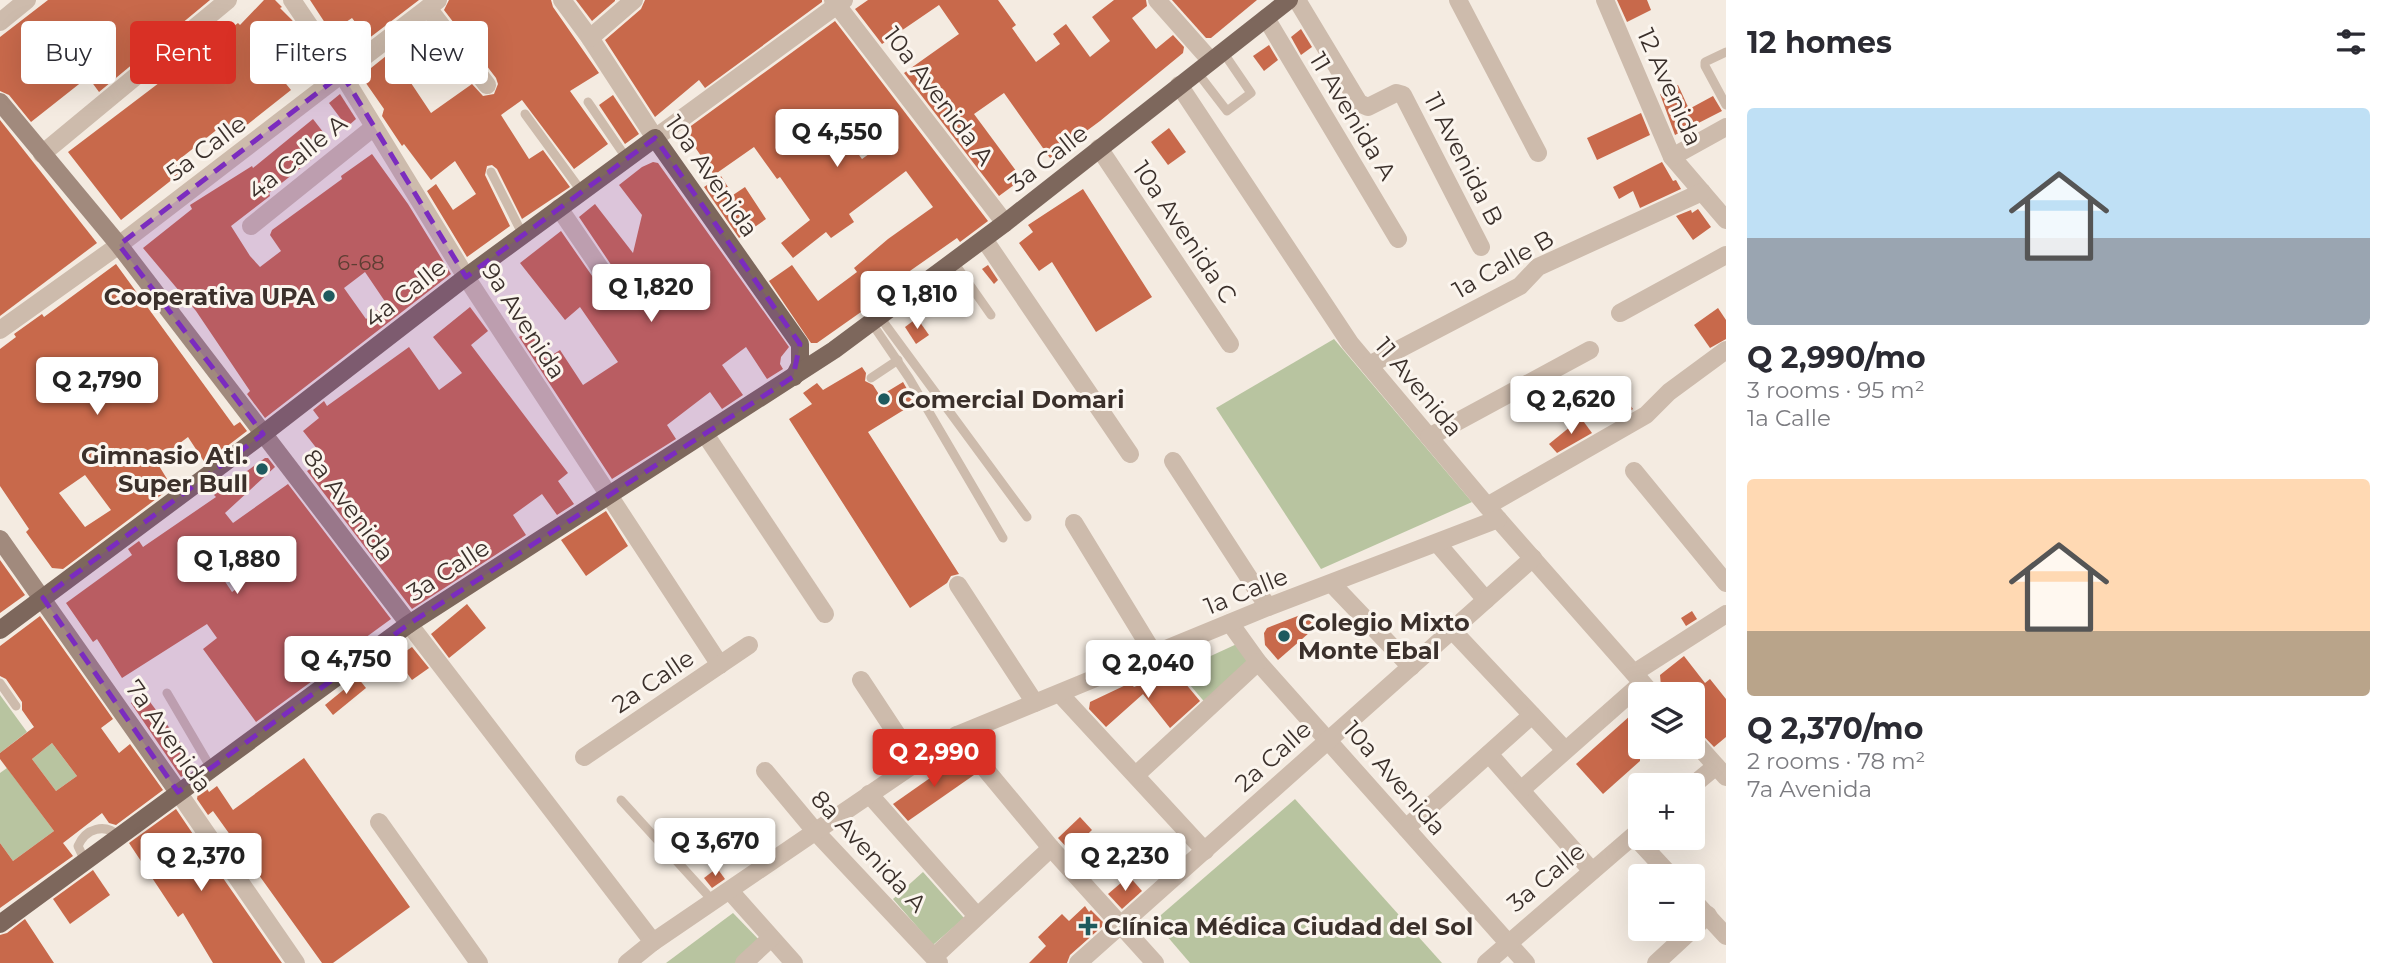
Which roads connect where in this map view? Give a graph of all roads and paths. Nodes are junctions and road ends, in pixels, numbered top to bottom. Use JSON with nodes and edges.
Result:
{"nodes":[{"id":1,"x":27,"y":0,"type":"edge"},
{"id":2,"x":228,"y":0,"type":"edge"},
{"id":3,"x":292,"y":0,"type":"edge"},
{"id":4,"x":562,"y":0,"type":"edge"},
{"id":5,"x":635,"y":0,"type":"edge"},
{"id":6,"x":1157,"y":0,"type":"edge"},
{"id":7,"x":1289,"y":0,"type":"edge"},
{"id":8,"x":1297,"y":0,"type":"edge"},
{"id":9,"x":1458,"y":0,"type":"edge"},
{"id":10,"x":1605,"y":0,"type":"edge"},
{"id":11,"x":838,"y":2,"type":"edge"},
{"id":12,"x":434,"y":4,"type":"edge"},
{"id":13,"x":1266,"y":18,"type":"junction"},
{"id":14,"x":306,"y":21,"type":"edge"},
{"id":15,"x":0,"y":22,"type":"edge"},
{"id":16,"x":590,"y":38,"type":"junction"},
{"id":17,"x":371,"y":52,"type":"edge"},
{"id":18,"x":1726,"y":52,"type":"edge"},
{"id":19,"x":1210,"y":61,"type":"junction"},
{"id":20,"x":329,"y":84,"type":"edge"},
{"id":21,"x":348,"y":84,"type":"edge"},
{"id":22,"x":487,"y":85,"type":"dead end"},
{"id":23,"x":1179,"y":85,"type":"junction"},
{"id":24,"x":0,"y":102,"type":"edge"},
{"id":25,"x":588,"y":102,"type":"dead end"},
{"id":26,"x":1726,"y":105,"type":"edge"},
{"id":27,"x":525,"y":114,"type":"dead end"},
{"id":28,"x":374,"y":127,"type":"junction"},
{"id":29,"x":1726,"y":127,"type":"edge"},
{"id":30,"x":655,"y":138,"type":"junction"},
{"id":31,"x":1099,"y":148,"type":"junction"},
{"id":32,"x":1538,"y":153,"type":"dead end"},
{"id":33,"x":42,"y":154,"type":"junction"},
{"id":34,"x":1672,"y":157,"type":"junction"},
{"id":35,"x":627,"y":159,"type":"junction"},
{"id":36,"x":491,"y":172,"type":"dead end"},
{"id":37,"x":582,"y":192,"type":"junction"},
{"id":38,"x":1702,"y":192,"type":"junction"},
{"id":39,"x":559,"y":208,"type":"junction"},
{"id":40,"x":1726,"y":220,"type":"edge"},
{"id":41,"x":1005,"y":223,"type":"junction"},
{"id":42,"x":251,"y":226,"type":"dead end"},
{"id":43,"x":523,"y":235,"type":"junction"},
{"id":44,"x":984,"y":239,"type":"junction"},
{"id":45,"x":1398,"y":240,"type":"dead end"},
{"id":46,"x":119,"y":245,"type":"junction"},
{"id":47,"x":1481,"y":247,"type":"dead end"},
{"id":48,"x":1726,"y":255,"type":"edge"},
{"id":49,"x":953,"y":261,"type":"junction"},
{"id":50,"x":466,"y":277,"type":"junction"},
{"id":51,"x":617,"y":293,"type":"dead end"},
{"id":52,"x":1620,"y":313,"type":"dead end"},
{"id":53,"x":991,"y":315,"type":"dead end"},
{"id":54,"x":875,"y":319,"type":"junction"},
{"id":55,"x":0,"y":330,"type":"edge"},
{"id":56,"x":800,"y":344,"type":"junction"},
{"id":57,"x":1230,"y":344,"type":"dead end"},
{"id":58,"x":834,"y":350,"type":"junction"},
{"id":59,"x":1590,"y":350,"type":"dead end"},
{"id":60,"x":1726,"y":350,"type":"edge"},
{"id":61,"x":898,"y":360,"type":"junction"},
{"id":62,"x":1368,"y":365,"type":"junction"},
{"id":63,"x":793,"y":377,"type":"junction"},
{"id":64,"x":871,"y":378,"type":"dead end"},
{"id":65,"x":263,"y":434,"type":"junction"},
{"id":66,"x":705,"y":434,"type":"junction"},
{"id":67,"x":1429,"y":437,"type":"junction"},
{"id":68,"x":1130,"y":454,"type":"dead end"},
{"id":69,"x":1173,"y":461,"type":"dead end"},
{"id":70,"x":1634,"y":471,"type":"dead end"},
{"id":71,"x":608,"y":495,"type":"junction"},
{"id":72,"x":1493,"y":512,"type":"junction"},
{"id":73,"x":1027,"y":517,"type":"dead end"},
{"id":74,"x":1074,"y":523,"type":"dead end"},
{"id":75,"x":1003,"y":538,"type":"dead end"},
{"id":76,"x":0,"y":539,"type":"edge"},
{"id":77,"x":1437,"y":543,"type":"junction"},
{"id":78,"x":1533,"y":558,"type":"junction"},
{"id":79,"x":1726,"y":583,"type":"edge"},
{"id":80,"x":1332,"y":584,"type":"junction"},
{"id":81,"x":958,"y":585,"type":"dead end"},
{"id":82,"x":43,"y":598,"type":"junction"},
{"id":83,"x":1486,"y":600,"type":"junction"},
{"id":84,"x":1268,"y":607,"type":"junction"},
{"id":85,"x":825,"y":614,"type":"dead end"},
{"id":86,"x":1726,"y":614,"type":"edge"},
{"id":87,"x":1230,"y":623,"type":"junction"},
{"id":88,"x":409,"y":624,"type":"junction"},
{"id":89,"x":0,"y":630,"type":"edge"},
{"id":90,"x":1452,"y":630,"type":"junction"},
{"id":91,"x":749,"y":645,"type":"dead end"},
{"id":92,"x":1154,"y":654,"type":"junction"},
{"id":93,"x":1258,"y":662,"type":"junction"},
{"id":94,"x":720,"y":665,"type":"junction"},
{"id":95,"x":1411,"y":667,"type":"junction"},
{"id":96,"x":861,"y":680,"type":"dead end"},
{"id":97,"x":1641,"y":682,"type":"edge"},
{"id":98,"x":1645,"y":682,"type":"edge"},
{"id":99,"x":0,"y":683,"type":"edge"},
{"id":100,"x":167,"y":693,"type":"dead end"},
{"id":101,"x":1060,"y":694,"type":"junction"},
{"id":102,"x":1628,"y":697,"type":"edge"},
{"id":103,"x":1035,"y":703,"type":"junction"},
{"id":104,"x":16,"y":706,"type":"dead end"},
{"id":105,"x":1532,"y":715,"type":"junction"},
{"id":106,"x":957,"y":735,"type":"junction"},
{"id":107,"x":1329,"y":740,"type":"junction"},
{"id":108,"x":1565,"y":750,"type":"junction"},
{"id":109,"x":1705,"y":753,"type":"edge"},
{"id":110,"x":1489,"y":754,"type":"junction"},
{"id":111,"x":584,"y":757,"type":"dead end"},
{"id":112,"x":915,"y":762,"type":"junction"},
{"id":113,"x":211,"y":768,"type":"junction"},
{"id":114,"x":765,"y":771,"type":"dead end"},
{"id":115,"x":1721,"y":771,"type":"edge"},
{"id":116,"x":1136,"y":775,"type":"junction"},
{"id":117,"x":1705,"y":779,"type":"edge"},
{"id":118,"x":1521,"y":789,"type":"junction"},
{"id":119,"x":178,"y":792,"type":"junction"},
{"id":120,"x":869,"y":794,"type":"junction"},
{"id":121,"x":621,"y":800,"type":"dead end"},
{"id":122,"x":379,"y":822,"type":"dead end"},
{"id":123,"x":1406,"y":828,"type":"junction"},
{"id":124,"x":815,"y":831,"type":"junction"},
{"id":125,"x":1628,"y":841,"type":"edge"},
{"id":126,"x":1051,"y":848,"type":"junction"},
{"id":127,"x":1205,"y":850,"type":"junction"},
{"id":128,"x":1651,"y":850,"type":"edge"},
{"id":129,"x":1662,"y":864,"type":"edge"},
{"id":130,"x":1592,"y":871,"type":"junction"},
{"id":131,"x":730,"y":891,"type":"junction"},
{"id":132,"x":713,"y":901,"type":"junction"},
{"id":133,"x":1705,"y":912,"type":"edge"},
{"id":134,"x":1708,"y":915,"type":"junction"},
{"id":135,"x":977,"y":916,"type":"junction"},
{"id":136,"x":0,"y":924,"type":"edge"},
{"id":137,"x":1121,"y":925,"type":"junction"},
{"id":138,"x":1726,"y":936,"type":"edge"},
{"id":139,"x":771,"y":938,"type":"junction"},
{"id":140,"x":653,"y":942,"type":"junction"},
{"id":141,"x":1508,"y":942,"type":"junction"},
{"id":142,"x":936,"y":960,"type":"edge"},
{"id":143,"x":1663,"y":961,"type":"edge"},
{"id":144,"x":296,"y":963,"type":"edge"},
{"id":145,"x":479,"y":963,"type":"edge"},
{"id":146,"x":627,"y":963,"type":"edge"},
{"id":147,"x":744,"y":963,"type":"edge"},
{"id":148,"x":794,"y":963,"type":"edge"},
{"id":149,"x":1078,"y":963,"type":"edge"},
{"id":150,"x":1155,"y":963,"type":"edge"},
{"id":151,"x":1486,"y":963,"type":"edge"},
{"id":152,"x":1526,"y":963,"type":"edge"}],
"edges":[{"from":1,"to":15,"type":"street"},
{"from":2,"to":33,"type":"street"},
{"from":3,"to":14,"type":"street","name":"9a Avenida"},
{"from":4,"to":16,"type":"street","name":"10a Avenida"},
{"from":5,"to":16,"type":"street"},
{"from":6,"to":19,"type":"street"},
{"from":7,"to":13,"type":"main road","name":"3a Calle"},
{"from":8,"to":47,"type":"street","name":"11 Avenida B"},
{"from":9,"to":32,"type":"street"},
{"from":10,"to":34,"type":"street","name":"12 Avenida"},
{"from":11,"to":30,"type":"street","name":"4a Calle"},
{"from":11,"to":41,"type":"street","name":"10a Avenida A"},
{"from":12,"to":17,"type":"street","name":"5a Calle"},
{"from":12,"to":22,"type":"street"},
{"from":13,"to":19,"type":"main road","name":"3a Calle"},
{"from":13,"to":45,"type":"street","name":"11 Avenida A"},
{"from":16,"to":30,"type":"street","name":"10a Avenida"},
{"from":18,"to":26,"type":"lane"},
{"from":19,"to":19,"type":"lane"},
{"from":19,"to":23,"type":"main road","name":"3a Calle"},
{"from":20,"to":46,"type":"street","name":"5a Calle"},
{"from":21,"to":28,"type":"street","name":"9a Avenida"},
{"from":23,"to":31,"type":"main road","name":"3a Calle"},
{"from":23,"to":62,"type":"street","name":"11 Avenida"},
{"from":24,"to":33,"type":"street","name":"8a Avenida"},
{"from":25,"to":35,"type":"lane"},
{"from":27,"to":37,"type":"lane"},
{"from":28,"to":42,"type":"street","name":"4a Calle A"},
{"from":28,"to":50,"type":"street","name":"9a Avenida"},
{"from":29,"to":34,"type":"street"},
{"from":30,"to":35,"type":"main road","name":"4a Calle"},
{"from":30,"to":56,"type":"main road","name":"10a Avenida"},
{"from":31,"to":41,"type":"main road","name":"3a Calle"},
{"from":31,"to":57,"type":"street","name":"10a Avenida C"},
{"from":33,"to":46,"type":"street","name":"8a Avenida"},
{"from":34,"to":38,"type":"street","name":"12 Avenida"},
{"from":35,"to":37,"type":"main road","name":"4a Calle"},
{"from":36,"to":43,"type":"lane"},
{"from":37,"to":39,"type":"main road","name":"4a Calle"},
{"from":38,"to":40,"type":"street","name":"12 Avenida"},
{"from":38,"to":62,"type":"street","name":"1a Calle B"},
{"from":39,"to":43,"type":"main road","name":"4a Calle"},
{"from":39,"to":51,"type":"street"},
{"from":41,"to":44,"type":"main road","name":"3a Calle"},
{"from":43,"to":50,"type":"main road","name":"4a Calle"},
{"from":44,"to":49,"type":"main road","name":"3a Calle"},
{"from":44,"to":68,"type":"street"},
{"from":46,"to":55,"type":"street","name":"5a Calle"},
{"from":46,"to":65,"type":"street","name":"8a Avenida"},
{"from":48,"to":52,"type":"street"},
{"from":49,"to":53,"type":"lane"},
{"from":49,"to":54,"type":"main road","name":"3a Calle"},
{"from":50,"to":65,"type":"main road","name":"4a Calle"},
{"from":50,"to":71,"type":"street","name":"9a Avenida"},
{"from":54,"to":58,"type":"main road","name":"3a Calle"},
{"from":54,"to":61,"type":"lane"},
{"from":54,"to":73,"type":"lane"},
{"from":56,"to":58,"type":"main road"},
{"from":56,"to":63,"type":"main road"},
{"from":58,"to":63,"type":"main road","name":"3a Calle"},
{"from":59,"to":67,"type":"street"},
{"from":60,"to":72,"type":"street","name":"1a Calle"},
{"from":61,"to":64,"type":"lane"},
{"from":61,"to":75,"type":"lane"},
{"from":62,"to":67,"type":"street","name":"11 Avenida"},
{"from":63,"to":66,"type":"main road","name":"3a Calle"},
{"from":65,"to":82,"type":"main road","name":"4a Calle"},
{"from":65,"to":88,"type":"street","name":"8a Avenida"},
{"from":66,"to":71,"type":"main road","name":"3a Calle"},
{"from":66,"to":85,"type":"street"},
{"from":67,"to":72,"type":"street","name":"11 Avenida"},
{"from":69,"to":84,"type":"street"},
{"from":70,"to":79,"type":"street"},
{"from":71,"to":88,"type":"main road","name":"3a Calle"},
{"from":71,"to":94,"type":"street","name":"9a Avenida"},
{"from":72,"to":77,"type":"street","name":"1a Calle"},
{"from":72,"to":78,"type":"street","name":"11 Avenida"},
{"from":74,"to":92,"type":"street"},
{"from":76,"to":82,"type":"street","name":"7a Avenida"},
{"from":77,"to":80,"type":"street","name":"1a Calle"},
{"from":77,"to":83,"type":"street"},
{"from":78,"to":83,"type":"street","name":"2a Calle"},
{"from":78,"to":97,"type":"street","name":"11 Avenida"},
{"from":80,"to":84,"type":"street","name":"1a Calle"},
{"from":80,"to":95,"type":"street"},
{"from":81,"to":103,"type":"street"},
{"from":82,"to":89,"type":"main road","name":"4a Calle"},
{"from":82,"to":119,"type":"street","name":"7a Avenida"},
{"from":83,"to":90,"type":"street","name":"2a Calle"},
{"from":84,"to":87,"type":"street","name":"1a Calle"},
{"from":86,"to":98,"type":"street"},
{"from":87,"to":92,"type":"street","name":"1a Calle"},
{"from":87,"to":93,"type":"street","name":"10a Avenida"},
{"from":88,"to":113,"type":"main road","name":"3a Calle"},
{"from":88,"to":140,"type":"street","name":"8a Avenida"},
{"from":90,"to":95,"type":"street","name":"2a Calle"},
{"from":90,"to":105,"type":"street"},
{"from":91,"to":94,"type":"street","name":"2a Calle"},
{"from":92,"to":101,"type":"street","name":"1a Calle"},
{"from":93,"to":107,"type":"street","name":"10a Avenida"},
{"from":93,"to":116,"type":"street"},
{"from":94,"to":111,"type":"street","name":"2a Calle"},
{"from":95,"to":107,"type":"street","name":"2a Calle"},
{"from":96,"to":112,"type":"street"},
{"from":99,"to":104,"type":"lane"},
{"from":100,"to":113,"type":"lane"},
{"from":101,"to":103,"type":"street","name":"1a Calle"},
{"from":101,"to":116,"type":"street"},
{"from":102,"to":108,"type":"street"},
{"from":103,"to":106,"type":"street","name":"1a Calle"},
{"from":105,"to":108,"type":"street"},
{"from":105,"to":110,"type":"street"},
{"from":106,"to":112,"type":"street","name":"1a Calle"},
{"from":106,"to":126,"type":"street"},
{"from":107,"to":123,"type":"street","name":"10a Avenida"},
{"from":107,"to":127,"type":"street","name":"2a Calle"},
{"from":108,"to":118,"type":"street"},
{"from":109,"to":115,"type":"street"},
{"from":110,"to":118,"type":"street"},
{"from":110,"to":123,"type":"street"},
{"from":112,"to":120,"type":"street","name":"1a Calle"},
{"from":113,"to":119,"type":"main road","name":"3a Calle"},
{"from":114,"to":124,"type":"street","name":"8a Avenida A"},
{"from":115,"to":117,"type":"street"},
{"from":116,"to":127,"type":"street"},
{"from":118,"to":130,"type":"street"},
{"from":119,"to":136,"type":"main road","name":"3a Calle"},
{"from":119,"to":144,"type":"street","name":"7a Avenida"},
{"from":120,"to":124,"type":"street","name":"1a Calle"},
{"from":120,"to":135,"type":"street"},
{"from":121,"to":132,"type":"lane"},
{"from":122,"to":145,"type":"street"},
{"from":123,"to":141,"type":"street","name":"10a Avenida"},
{"from":124,"to":131,"type":"street","name":"1a Calle"},
{"from":124,"to":142,"type":"street","name":"8a Avenida A"},
{"from":125,"to":130,"type":"street","name":"3a Calle"},
{"from":126,"to":135,"type":"street"},
{"from":126,"to":137,"type":"street"},
{"from":127,"to":137,"type":"street","name":"2a Calle"},
{"from":128,"to":129,"type":"street"},
{"from":130,"to":141,"type":"street","name":"3a Calle"},
{"from":131,"to":132,"type":"street","name":"1a Calle"},
{"from":131,"to":139,"type":"street"},
{"from":132,"to":140,"type":"street","name":"1a Calle"},
{"from":133,"to":134,"type":"street"},
{"from":134,"to":138,"type":"street"},
{"from":134,"to":143,"type":"street"},
{"from":135,"to":142,"type":"street"},
{"from":137,"to":149,"type":"street","name":"2a Calle"},
{"from":137,"to":150,"type":"street"},
{"from":139,"to":147,"type":"street"},
{"from":139,"to":148,"type":"street"},
{"from":140,"to":146,"type":"street","name":"1a Calle"},
{"from":141,"to":151,"type":"street","name":"3a Calle"},
{"from":141,"to":152,"type":"street","name":"10a Avenida"}]}
